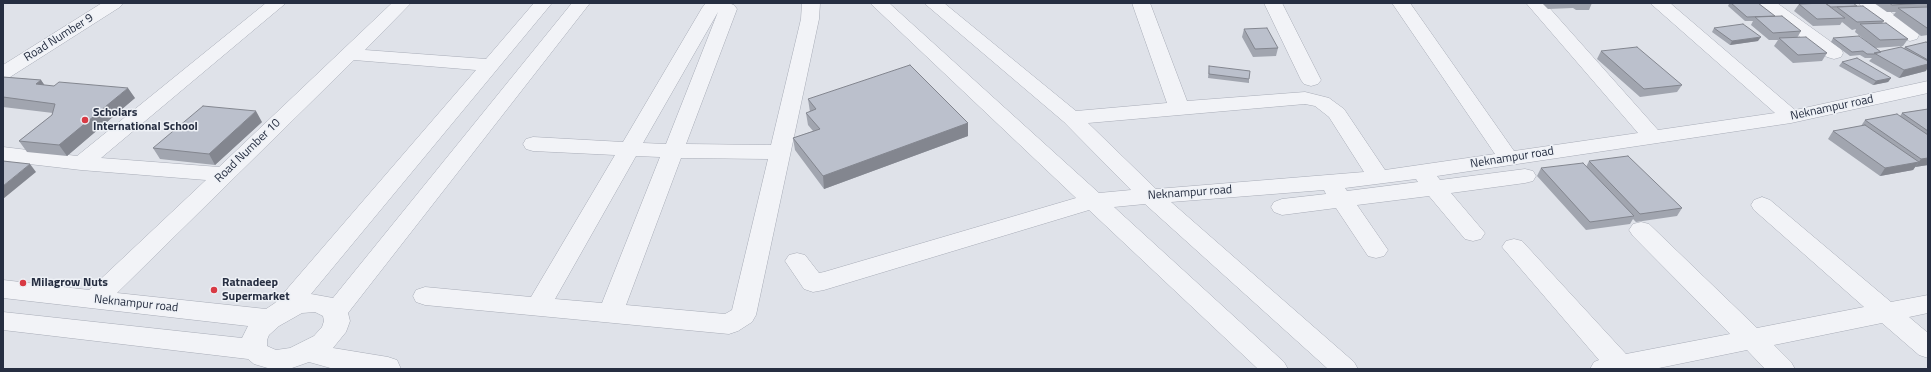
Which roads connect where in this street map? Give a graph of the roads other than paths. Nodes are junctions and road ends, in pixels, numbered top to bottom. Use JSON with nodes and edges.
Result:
{"nodes":[{"id":1,"x":114,"y":3,"type":"edge"},
{"id":2,"x":277,"y":3,"type":"edge"},
{"id":3,"x":402,"y":3,"type":"edge"},
{"id":4,"x":543,"y":3,"type":"edge"},
{"id":5,"x":581,"y":3,"type":"edge"},
{"id":6,"x":811,"y":3,"type":"edge"},
{"id":7,"x":879,"y":3,"type":"edge"},
{"id":8,"x":933,"y":3,"type":"edge"},
{"id":9,"x":1141,"y":3,"type":"edge"},
{"id":10,"x":1273,"y":3,"type":"edge"},
{"id":11,"x":1401,"y":3,"type":"edge"},
{"id":12,"x":1535,"y":3,"type":"edge"},
{"id":13,"x":1659,"y":3,"type":"edge"},
{"id":14,"x":1766,"y":3,"type":"edge"},
{"id":15,"x":1867,"y":3,"type":"edge"},
{"id":16,"x":1910,"y":35,"type":"dead end"},
{"id":17,"x":1834,"y":53,"type":"dead end"},
{"id":18,"x":348,"y":54,"type":"junction"},
{"id":19,"x":491,"y":64,"type":"junction"},
{"id":20,"x":3,"y":73,"type":"edge"},
{"id":21,"x":1311,"y":80,"type":"dead end"},
{"id":22,"x":1928,"y":87,"type":"edge"},
{"id":23,"x":1179,"y":108,"type":"junction"},
{"id":24,"x":1791,"y":117,"type":"junction"},
{"id":25,"x":1071,"y":118,"type":"junction"},
{"id":26,"x":1654,"y":137,"type":"junction"},
{"id":27,"x":533,"y":144,"type":"dead end"},
{"id":28,"x":630,"y":149,"type":"junction"},
{"id":29,"x":673,"y":151,"type":"junction"},
{"id":30,"x":780,"y":152,"type":"junction"},
{"id":31,"x":3,"y":154,"type":"edge"},
{"id":32,"x":1508,"y":158,"type":"junction"},
{"id":33,"x":81,"y":163,"type":"junction"},
{"id":34,"x":224,"y":174,"type":"junction"},
{"id":35,"x":1525,"y":176,"type":"dead end"},
{"id":36,"x":1379,"y":178,"type":"junction"},
{"id":37,"x":1428,"y":180,"type":"junction"},
{"id":38,"x":1336,"y":191,"type":"junction"},
{"id":39,"x":1150,"y":196,"type":"junction"},
{"id":40,"x":1092,"y":201,"type":"junction"},
{"id":41,"x":1762,"y":205,"type":"dead end"},
{"id":42,"x":1282,"y":207,"type":"dead end"},
{"id":43,"x":1641,"y":230,"type":"dead end"},
{"id":44,"x":1473,"y":233,"type":"dead end"},
{"id":45,"x":1514,"y":247,"type":"dead end"},
{"id":46,"x":1376,"y":250,"type":"dead end"},
{"id":47,"x":797,"y":262,"type":"dead end"},
{"id":48,"x":3,"y":289,"type":"edge"},
{"id":49,"x":425,"y":296,"type":"dead end"},
{"id":50,"x":94,"y":300,"type":"junction"},
{"id":51,"x":1928,"y":304,"type":"edge"},
{"id":52,"x":538,"y":306,"type":"junction"},
{"id":53,"x":335,"y":312,"type":"junction"},
{"id":54,"x":1886,"y":312,"type":"junction"},
{"id":55,"x":277,"y":314,"type":"junction"},
{"id":56,"x":611,"y":314,"type":"junction"},
{"id":57,"x":3,"y":321,"type":"edge"},
{"id":58,"x":1751,"y":339,"type":"junction"},
{"id":59,"x":1928,"y":348,"type":"edge"},
{"id":60,"x":255,"y":350,"type":"junction"},
{"id":61,"x":308,"y":352,"type":"junction"},
{"id":62,"x":1615,"y":368,"type":"edge"},
{"id":63,"x":388,"y":369,"type":"edge"},
{"id":64,"x":1275,"y":369,"type":"edge"},
{"id":65,"x":1346,"y":369,"type":"edge"},
{"id":66,"x":1782,"y":369,"type":"edge"}],
"edges":[{"from":1,"to":20,"type":"street","name":"Road Number 9"},
{"from":2,"to":33,"type":"street"},
{"from":3,"to":18,"type":"street","name":"Road Number 10"},
{"from":4,"to":19,"type":"street"},
{"from":5,"to":53,"type":"street"},
{"from":6,"to":30,"type":"street"},
{"from":7,"to":40,"type":"street"},
{"from":8,"to":25,"type":"street"},
{"from":9,"to":23,"type":"street"},
{"from":10,"to":21,"type":"street"},
{"from":11,"to":32,"type":"street"},
{"from":12,"to":26,"type":"street"},
{"from":13,"to":24,"type":"street"},
{"from":14,"to":17,"type":"street"},
{"from":15,"to":16,"type":"street"},
{"from":18,"to":19,"type":"street"},
{"from":18,"to":34,"type":"street","name":"Road Number 10"},
{"from":19,"to":55,"type":"street"},
{"from":22,"to":24,"type":"street","name":"Neknampur road"},
{"from":23,"to":25,"type":"street"},
{"from":23,"to":36,"type":"street"},
{"from":24,"to":26,"type":"street","name":"Neknampur road"},
{"from":25,"to":39,"type":"street"},
{"from":26,"to":32,"type":"street","name":"Neknampur road"},
{"from":27,"to":28,"type":"street"},
{"from":28,"to":29,"type":"street"},
{"from":28,"to":29,"type":"street"},
{"from":28,"to":52,"type":"street"},
{"from":29,"to":30,"type":"street"},
{"from":29,"to":56,"type":"street"},
{"from":30,"to":56,"type":"street"},
{"from":31,"to":33,"type":"street"},
{"from":32,"to":37,"type":"street","name":"Neknampur road"},
{"from":33,"to":34,"type":"street"},
{"from":34,"to":50,"type":"street","name":"Road Number 10"},
{"from":35,"to":37,"type":"street"},
{"from":36,"to":37,"type":"street","name":"Neknampur road"},
{"from":36,"to":38,"type":"street","name":"Neknampur road"},
{"from":37,"to":38,"type":"street"},
{"from":37,"to":44,"type":"street"},
{"from":38,"to":39,"type":"street","name":"Neknampur road"},
{"from":38,"to":42,"type":"street"},
{"from":38,"to":46,"type":"street"},
{"from":39,"to":40,"type":"street","name":"Neknampur road"},
{"from":39,"to":65,"type":"street"},
{"from":40,"to":47,"type":"street","name":"Neknampur road"},
{"from":40,"to":64,"type":"street"},
{"from":41,"to":54,"type":"street"},
{"from":43,"to":58,"type":"street"},
{"from":45,"to":62,"type":"street"},
{"from":48,"to":50,"type":"street","name":"Neknampur road"},
{"from":49,"to":52,"type":"street"},
{"from":50,"to":55,"type":"street","name":"Neknampur road"},
{"from":51,"to":54,"type":"street"},
{"from":52,"to":56,"type":"street"},
{"from":53,"to":55,"type":"street"},
{"from":53,"to":61,"type":"street"},
{"from":54,"to":58,"type":"street"},
{"from":54,"to":59,"type":"street"},
{"from":55,"to":60,"type":"street"},
{"from":57,"to":60,"type":"street"},
{"from":58,"to":62,"type":"street"},
{"from":58,"to":66,"type":"street"},
{"from":60,"to":61,"type":"street"},
{"from":61,"to":63,"type":"street"}]}
